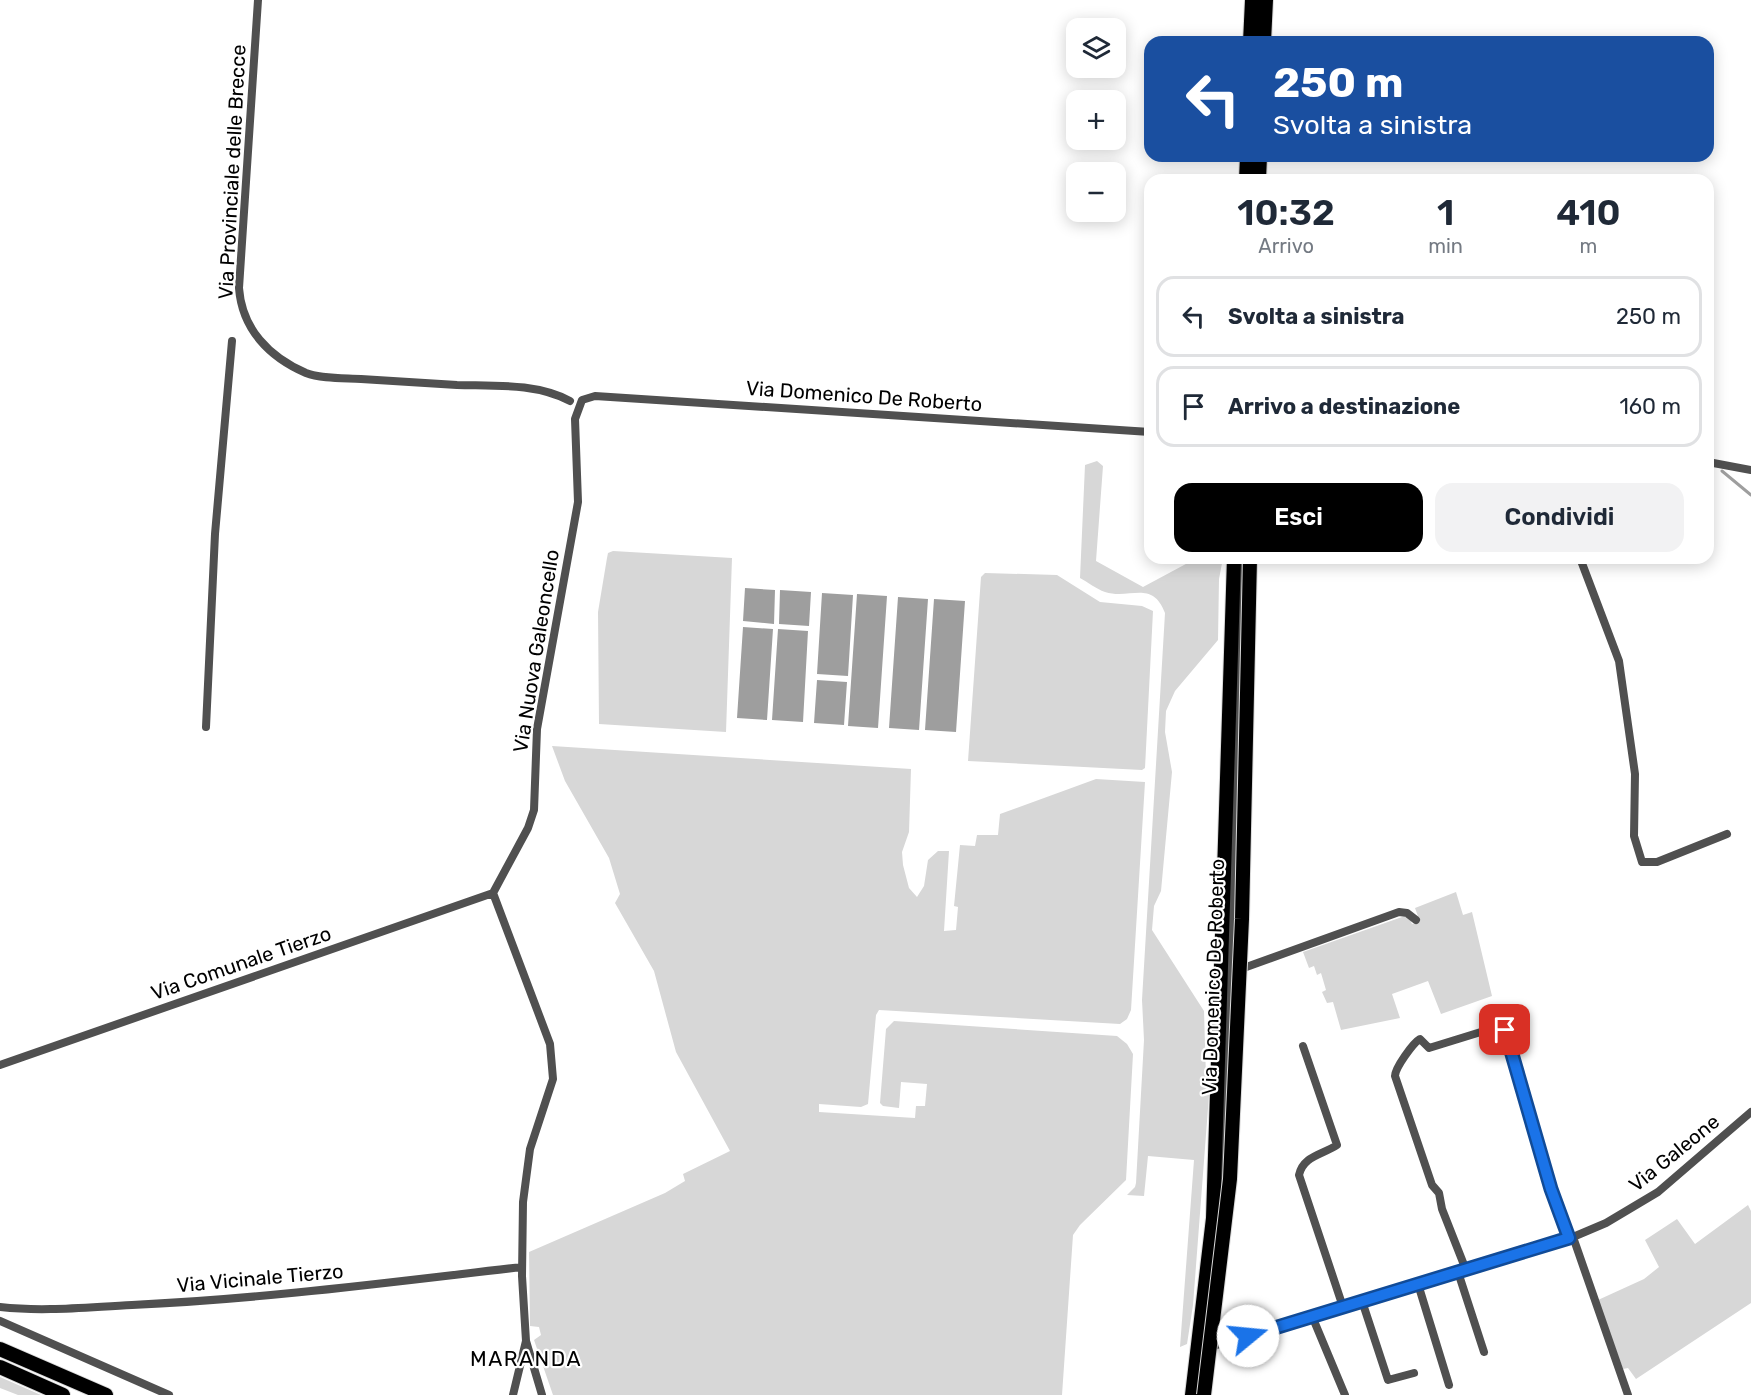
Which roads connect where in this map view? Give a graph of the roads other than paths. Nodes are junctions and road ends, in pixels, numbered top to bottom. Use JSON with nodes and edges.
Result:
{"nodes":[{"id":1,"x":258,"y":0,"type":"edge"},
{"id":2,"x":1252,"y":0,"type":"edge"},
{"id":3,"x":1260,"y":0,"type":"edge"},
{"id":4,"x":1266,"y":0,"type":"edge"},
{"id":5,"x":1250,"y":36,"type":"edge"},
{"id":6,"x":1259,"y":36,"type":"edge"},
{"id":7,"x":1264,"y":36,"type":"edge"},
{"id":8,"x":232,"y":341,"type":"dead end"},
{"id":9,"x":570,"y":401,"type":"dead end"},
{"id":10,"x":578,"y":405,"type":"joint"},
{"id":11,"x":1144,"y":432,"type":"edge"},
{"id":12,"x":1714,"y":463,"type":"edge"},
{"id":13,"x":1751,"y":470,"type":"edge"},
{"id":14,"x":1234,"y":564,"type":"edge"},
{"id":15,"x":1242,"y":564,"type":"edge"},
{"id":16,"x":1250,"y":564,"type":"edge"},
{"id":17,"x":1582,"y":564,"type":"edge"},
{"id":18,"x":206,"y":727,"type":"dead end"},
{"id":19,"x":1727,"y":834,"type":"dead end"},
{"id":20,"x":493,"y":893,"type":"junction"},
{"id":21,"x":1416,"y":920,"type":"dead end"},
{"id":22,"x":1229,"y":973,"type":"junction"},
{"id":23,"x":1303,"y":1046,"type":"dead end"},
{"id":24,"x":0,"y":1065,"type":"edge"},
{"id":25,"x":1751,"y":1112,"type":"edge"},
{"id":26,"x":1571,"y":1238,"type":"junction"},
{"id":27,"x":522,"y":1267,"type":"junction"},
{"id":28,"x":1466,"y":1270,"type":"junction"},
{"id":29,"x":1458,"y":1272,"type":"junction"},
{"id":30,"x":1418,"y":1284,"type":"junction"},
{"id":31,"x":1362,"y":1301,"type":"junction"},
{"id":32,"x":0,"y":1307,"type":"edge"},
{"id":33,"x":1343,"y":1307,"type":"junction"},
{"id":34,"x":1312,"y":1316,"type":"junction"},
{"id":35,"x":0,"y":1321,"type":"edge"},
{"id":36,"x":1214,"y":1327,"type":"junction"},
{"id":37,"x":526,"y":1341,"type":"junction"},
{"id":38,"x":0,"y":1349,"type":"edge"},
{"id":39,"x":1205,"y":1349,"type":"junction"},
{"id":40,"x":1484,"y":1352,"type":"dead end"},
{"id":41,"x":0,"y":1368,"type":"edge"},
{"id":42,"x":1414,"y":1373,"type":"dead end"},
{"id":43,"x":1449,"y":1385,"type":"dead end"},
{"id":44,"x":63,"y":1395,"type":"edge"},
{"id":45,"x":106,"y":1395,"type":"edge"},
{"id":46,"x":169,"y":1395,"type":"edge"},
{"id":47,"x":513,"y":1395,"type":"edge"},
{"id":48,"x":542,"y":1395,"type":"edge"},
{"id":49,"x":1192,"y":1395,"type":"edge"},
{"id":50,"x":1199,"y":1395,"type":"edge"},
{"id":51,"x":1204,"y":1395,"type":"edge"},
{"id":52,"x":1209,"y":1395,"type":"edge"},
{"id":53,"x":1345,"y":1395,"type":"edge"},
{"id":54,"x":1628,"y":1395,"type":"edge"}],
"edges":[{"from":1,"to":9,"type":"street","name":"Via Provinciale delle Brecce"},
{"from":2,"to":5,"type":"highway"},
{"from":3,"to":6,"type":"street"},
{"from":4,"to":7,"type":"highway"},
{"from":8,"to":18,"type":"street"},
{"from":10,"to":11,"type":"street","name":"Via Domenico De Roberto"},
{"from":10,"to":20,"type":"street","name":"Via Nuova Galeoncello"},
{"from":12,"to":13,"type":"street"},
{"from":14,"to":49,"type":"highway"},
{"from":15,"to":22,"type":"street","name":"Via Domenico De Roberto"},
{"from":16,"to":36,"type":"highway","bridge":true},
{"from":17,"to":19,"type":"street"},
{"from":20,"to":24,"type":"street","name":"Via Comunale Tierzo"},
{"from":20,"to":27,"type":"street"},
{"from":21,"to":22,"type":"street"},
{"from":22,"to":39,"type":"street","name":"Via Domenico De Roberto"},
{"from":23,"to":33,"type":"street"},
{"from":25,"to":26,"type":"street","name":"Via Galeone"},
{"from":26,"to":28,"type":"street","name":"Via Galeone"},
{"from":26,"to":28,"type":"street"},
{"from":26,"to":54,"type":"street"},
{"from":27,"to":32,"type":"street","name":"Via Vicinale Tierzo"},
{"from":27,"to":37,"type":"street"},
{"from":28,"to":29,"type":"street","name":"Via Galeone"},
{"from":29,"to":30,"type":"street","name":"Via Galeone"},
{"from":29,"to":40,"type":"street"},
{"from":30,"to":31,"type":"street","name":"Via Galeone"},
{"from":30,"to":43,"type":"street"},
{"from":31,"to":33,"type":"street","name":"Via Galeone"},
{"from":31,"to":42,"type":"street"},
{"from":33,"to":34,"type":"street","name":"Via Galeone"},
{"from":34,"to":39,"type":"street","name":"Via Galeone"},
{"from":34,"to":53,"type":"street"},
{"from":35,"to":46,"type":"street"},
{"from":36,"to":51,"type":"highway","bridge":true},
{"from":36,"to":52,"type":"highway","bridge":true},
{"from":37,"to":47,"type":"street"},
{"from":37,"to":48,"type":"street"},
{"from":38,"to":45,"type":"highway"},
{"from":39,"to":50,"type":"street","name":"Via Domenico De Roberto"},
{"from":41,"to":44,"type":"highway"}]}
